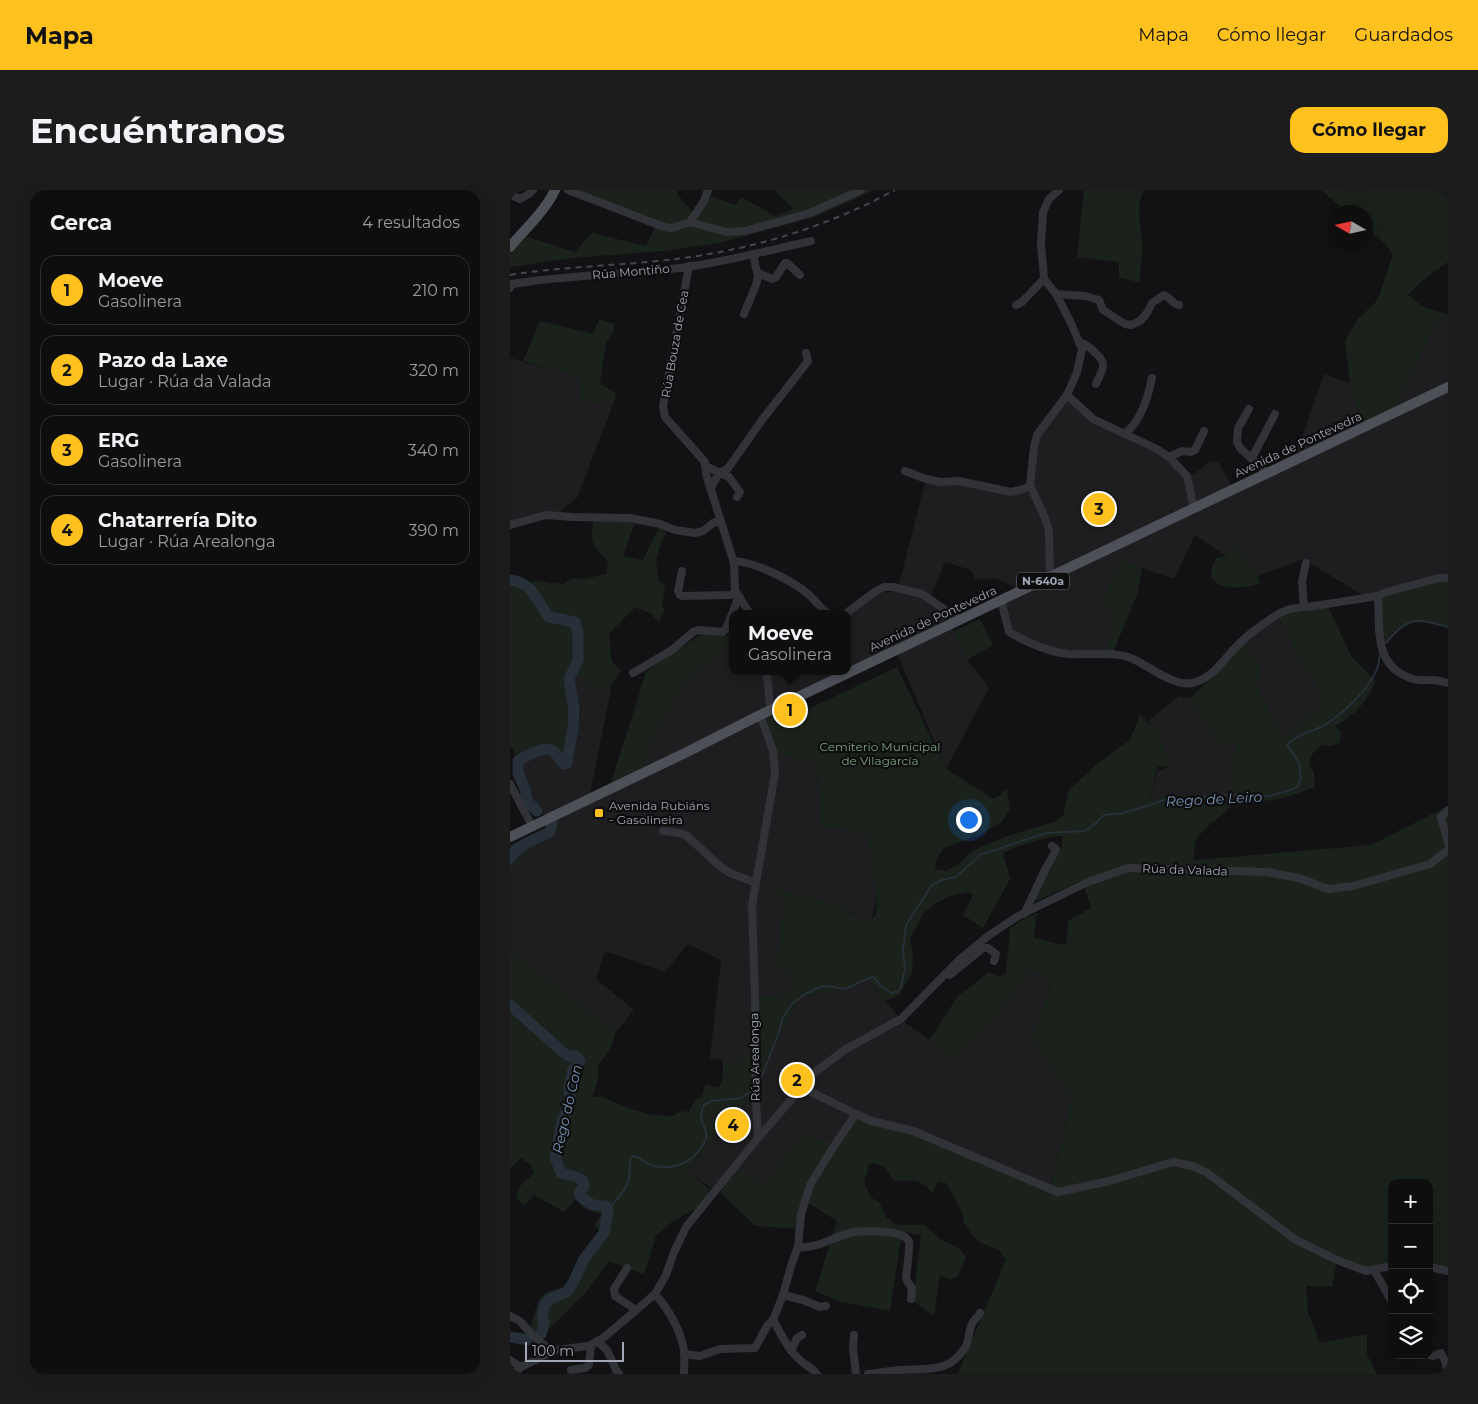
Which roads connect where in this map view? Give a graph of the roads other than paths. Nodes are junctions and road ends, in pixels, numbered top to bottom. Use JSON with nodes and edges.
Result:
{"nodes":[{"id":1,"x":533,"y":190,"type":"edge"},
{"id":2,"x":555,"y":190,"type":"edge"},
{"id":3,"x":568,"y":190,"type":"edge"},
{"id":4,"x":708,"y":190,"type":"edge"},
{"id":5,"x":861,"y":190,"type":"edge"},
{"id":6,"x":1059,"y":190,"type":"edge"},
{"id":7,"x":510,"y":191,"type":"edge"},
{"id":8,"x":511,"y":195,"type":"edge"},
{"id":9,"x":690,"y":222,"type":"junction"},
{"id":10,"x":811,"y":241,"type":"dead end"},
{"id":11,"x":510,"y":247,"type":"edge"},
{"id":12,"x":754,"y":254,"type":"junction"},
{"id":13,"x":689,"y":266,"type":"junction"},
{"id":14,"x":758,"y":273,"type":"junction"},
{"id":15,"x":800,"y":275,"type":"dead end"},
{"id":16,"x":1044,"y":279,"type":"junction"},
{"id":17,"x":510,"y":288,"type":"edge"},
{"id":18,"x":1056,"y":294,"type":"junction"},
{"id":19,"x":1016,"y":305,"type":"dead end"},
{"id":20,"x":1179,"y":305,"type":"dead end"},
{"id":21,"x":744,"y":314,"type":"dead end"},
{"id":22,"x":1079,"y":342,"type":"junction"},
{"id":23,"x":806,"y":353,"type":"dead end"},
{"id":24,"x":1152,"y":378,"type":"dead end"},
{"id":25,"x":1096,"y":384,"type":"dead end"},
{"id":26,"x":1448,"y":387,"type":"edge"},
{"id":27,"x":1067,"y":395,"type":"junction"},
{"id":28,"x":1249,"y":409,"type":"dead end"},
{"id":29,"x":1275,"y":414,"type":"dead end"},
{"id":30,"x":1204,"y":431,"type":"dead end"},
{"id":31,"x":1124,"y":434,"type":"junction"},
{"id":32,"x":1250,"y":456,"type":"junction"},
{"id":33,"x":1169,"y":457,"type":"junction"},
{"id":34,"x":705,"y":466,"type":"junction"},
{"id":35,"x":905,"y":471,"type":"dead end"},
{"id":36,"x":1267,"y":473,"type":"junction"},
{"id":37,"x":718,"y":474,"type":"junction"},
{"id":38,"x":1030,"y":485,"type":"junction"},
{"id":39,"x":711,"y":488,"type":"junction"},
{"id":40,"x":737,"y":497,"type":"dead end"},
{"id":41,"x":1194,"y":508,"type":"junction"},
{"id":42,"x":721,"y":521,"type":"junction"},
{"id":43,"x":510,"y":524,"type":"edge"},
{"id":44,"x":733,"y":561,"type":"junction"},
{"id":45,"x":1306,"y":563,"type":"dead end"},
{"id":46,"x":682,"y":571,"type":"dead end"},
{"id":47,"x":1050,"y":577,"type":"junction"},
{"id":48,"x":1448,"y":578,"type":"edge"},
{"id":49,"x":737,"y":593,"type":"junction"},
{"id":50,"x":1378,"y":596,"type":"junction"},
{"id":51,"x":1001,"y":600,"type":"junction"},
{"id":52,"x":1304,"y":607,"type":"junction"},
{"id":53,"x":732,"y":610,"type":"edge"},
{"id":54,"x":748,"y":610,"type":"edge"},
{"id":55,"x":824,"y":610,"type":"edge"},
{"id":56,"x":850,"y":610,"type":"edge"},
{"id":57,"x":729,"y":619,"type":"edge"},
{"id":58,"x":960,"y":620,"type":"junction"},
{"id":59,"x":851,"y":672,"type":"edge"},
{"id":60,"x":633,"y":673,"type":"dead end"},
{"id":61,"x":767,"y":675,"type":"edge"},
{"id":62,"x":844,"y":675,"type":"edge"},
{"id":63,"x":1448,"y":683,"type":"edge"},
{"id":64,"x":771,"y":710,"type":"junction"},
{"id":65,"x":760,"y":715,"type":"junction"},
{"id":66,"x":510,"y":784,"type":"edge"},
{"id":67,"x":1448,"y":810,"type":"edge"},
{"id":68,"x":532,"y":826,"type":"junction"},
{"id":69,"x":663,"y":830,"type":"dead end"},
{"id":70,"x":510,"y":837,"type":"edge"},
{"id":71,"x":1448,"y":844,"type":"edge"},
{"id":72,"x":1052,"y":846,"type":"dead end"},
{"id":73,"x":1448,"y":850,"type":"edge"},
{"id":74,"x":756,"y":882,"type":"junction"},
{"id":75,"x":1024,"y":914,"type":"junction"},
{"id":76,"x":994,"y":961,"type":"dead end"},
{"id":77,"x":934,"y":985,"type":"junction"},
{"id":78,"x":801,"y":1087,"type":"junction"},
{"id":79,"x":856,"y":1114,"type":"junction"},
{"id":80,"x":758,"y":1138,"type":"junction"},
{"id":81,"x":798,"y":1247,"type":"junction"},
{"id":82,"x":1388,"y":1267,"type":"edge"},
{"id":83,"x":627,"y":1268,"type":"dead end"},
{"id":84,"x":1433,"y":1269,"type":"edge"},
{"id":85,"x":1374,"y":1270,"type":"junction"},
{"id":86,"x":1448,"y":1272,"type":"edge"},
{"id":87,"x":655,"y":1294,"type":"junction"},
{"id":88,"x":783,"y":1295,"type":"junction"},
{"id":89,"x":1388,"y":1295,"type":"edge"},
{"id":90,"x":911,"y":1298,"type":"dead end"},
{"id":91,"x":826,"y":1306,"type":"dead end"},
{"id":92,"x":636,"y":1310,"type":"junction"},
{"id":93,"x":980,"y":1313,"type":"dead end"},
{"id":94,"x":510,"y":1316,"type":"edge"},
{"id":95,"x":773,"y":1320,"type":"junction"},
{"id":96,"x":802,"y":1335,"type":"dead end"},
{"id":97,"x":854,"y":1335,"type":"dead end"},
{"id":98,"x":594,"y":1343,"type":"junction"},
{"id":99,"x":791,"y":1351,"type":"junction"},
{"id":100,"x":1445,"y":1351,"type":"edge"},
{"id":101,"x":553,"y":1352,"type":"junction"},
{"id":102,"x":684,"y":1354,"type":"junction"},
{"id":103,"x":510,"y":1356,"type":"edge"},
{"id":104,"x":1433,"y":1356,"type":"edge"},
{"id":105,"x":510,"y":1360,"type":"edge"},
{"id":106,"x":521,"y":1367,"type":"junction"},
{"id":107,"x":571,"y":1370,"type":"dead end"},
{"id":108,"x":935,"y":1372,"type":"edge"},
{"id":109,"x":1448,"y":1373,"type":"edge"},
{"id":110,"x":514,"y":1374,"type":"edge"},
{"id":111,"x":619,"y":1374,"type":"edge"},
{"id":112,"x":684,"y":1374,"type":"edge"},
{"id":113,"x":817,"y":1374,"type":"edge"},
{"id":114,"x":856,"y":1374,"type":"edge"},
{"id":115,"x":868,"y":1374,"type":"edge"}],
"edges":[{"from":1,"to":8,"type":"street"},
{"from":2,"to":11,"type":"main road"},
{"from":3,"to":9,"type":"street"},
{"from":4,"to":9,"type":"street"},
{"from":5,"to":9,"type":"street"},
{"from":6,"to":16,"type":"street"},
{"from":7,"to":8,"type":"street"},
{"from":10,"to":12,"type":"street","name":"Rúa Montiño"},
{"from":12,"to":13,"type":"street","name":"Rúa Montiño"},
{"from":12,"to":14,"type":"street"},
{"from":13,"to":17,"type":"street","name":"Rúa Montiño"},
{"from":13,"to":34,"type":"street","name":"Rúa Bouza de Cea"},
{"from":14,"to":15,"type":"street"},
{"from":14,"to":21,"type":"street"},
{"from":16,"to":18,"type":"street"},
{"from":16,"to":19,"type":"street"},
{"from":18,"to":20,"type":"street"},
{"from":18,"to":22,"type":"street"},
{"from":22,"to":25,"type":"street"},
{"from":22,"to":27,"type":"street"},
{"from":23,"to":37,"type":"street"},
{"from":24,"to":31,"type":"street"},
{"from":26,"to":36,"type":"main road","name":"Avenida de Pontevedra","number":"N-640a"},
{"from":27,"to":31,"type":"street"},
{"from":27,"to":38,"type":"street"},
{"from":28,"to":32,"type":"street"},
{"from":29,"to":32,"type":"street"},
{"from":30,"to":33,"type":"street"},
{"from":31,"to":33,"type":"street"},
{"from":32,"to":36,"type":"street"},
{"from":33,"to":41,"type":"street"},
{"from":34,"to":37,"type":"street","name":"Rúa Bouza de Cea"},
{"from":34,"to":39,"type":"street","name":"Rúa Bouza de Cea"},
{"from":35,"to":38,"type":"street"},
{"from":36,"to":41,"type":"main road","name":"Avenida de Pontevedra","number":"N-640a"},
{"from":37,"to":39,"type":"street"},
{"from":37,"to":40,"type":"street","name":"Rúa Bouza de Cea"},
{"from":38,"to":47,"type":"street"},
{"from":39,"to":42,"type":"street","name":"Rúa Bouza de Cea"},
{"from":41,"to":47,"type":"main road","name":"Avenida de Pontevedra","number":"N-640a"},
{"from":42,"to":43,"type":"street"},
{"from":42,"to":44,"type":"street","name":"Rúa Bouza de Cea"},
{"from":44,"to":49,"type":"street","name":"Rúa Bouza de Cea"},
{"from":44,"to":55,"type":"street"},
{"from":45,"to":52,"type":"street"},
{"from":46,"to":49,"type":"street"},
{"from":47,"to":51,"type":"main road","name":"Avenida de Pontevedra","number":"N-640a"},
{"from":48,"to":50,"type":"street"},
{"from":49,"to":53,"type":"street"},
{"from":49,"to":54,"type":"street","name":"Rúa Bouza de Cea"},
{"from":50,"to":52,"type":"street"},
{"from":50,"to":63,"type":"street"},
{"from":51,"to":52,"type":"street"},
{"from":51,"to":58,"type":"main road","name":"Avenida de Pontevedra","number":"N-640a"},
{"from":56,"to":58,"type":"street"},
{"from":57,"to":60,"type":"street"},
{"from":58,"to":59,"type":"main road","name":"Avenida de Pontevedra","number":"N-640a"},
{"from":61,"to":64,"type":"street"},
{"from":62,"to":64,"type":"main road","name":"Avenida de Pontevedra","number":"N-640a"},
{"from":64,"to":65,"type":"main road","name":"Avenida de Pontevedra","number":"N-640a"},
{"from":65,"to":68,"type":"main road","name":"Avenida de Pontevedra","number":"N-640a"},
{"from":65,"to":74,"type":"street","name":"Rúa Arealonga"},
{"from":66,"to":68,"type":"street"},
{"from":67,"to":71,"type":"street"},
{"from":68,"to":70,"type":"main road","name":"Avenida de Pontevedra","number":"N-640a"},
{"from":69,"to":74,"type":"street"},
{"from":72,"to":75,"type":"street"},
{"from":73,"to":75,"type":"street","name":"Rúa da Valada"},
{"from":74,"to":80,"type":"street","name":"Rúa Arealonga"},
{"from":75,"to":77,"type":"street","name":"Rúa da Valada"},
{"from":76,"to":77,"type":"street","name":"Rúa da Valada"},
{"from":77,"to":78,"type":"street","name":"Rúa da Valada"},
{"from":78,"to":79,"type":"street"},
{"from":78,"to":80,"type":"street","name":"Rúa da Valada"},
{"from":79,"to":81,"type":"street"},
{"from":79,"to":85,"type":"street"},
{"from":80,"to":87,"type":"street"},
{"from":81,"to":88,"type":"street"},
{"from":81,"to":90,"type":"street"},
{"from":82,"to":85,"type":"street"},
{"from":83,"to":92,"type":"street"},
{"from":84,"to":86,"type":"street"},
{"from":85,"to":89,"type":"street"},
{"from":87,"to":92,"type":"street"},
{"from":87,"to":102,"type":"street"},
{"from":88,"to":91,"type":"street"},
{"from":88,"to":95,"type":"street"},
{"from":92,"to":98,"type":"street"},
{"from":93,"to":108,"type":"street"},
{"from":94,"to":101,"type":"street"},
{"from":95,"to":99,"type":"street"},
{"from":95,"to":102,"type":"street"},
{"from":96,"to":99,"type":"street"},
{"from":97,"to":114,"type":"street"},
{"from":98,"to":101,"type":"street"},
{"from":98,"to":107,"type":"street"},
{"from":98,"to":111,"type":"street"},
{"from":99,"to":113,"type":"street"},
{"from":100,"to":104,"type":"street"},
{"from":100,"to":109,"type":"street"},
{"from":101,"to":106,"type":"street"},
{"from":102,"to":112,"type":"street"},
{"from":103,"to":105,"type":"street"},
{"from":105,"to":106,"type":"street"},
{"from":106,"to":110,"type":"street"},
{"from":108,"to":115,"type":"street"}]}
